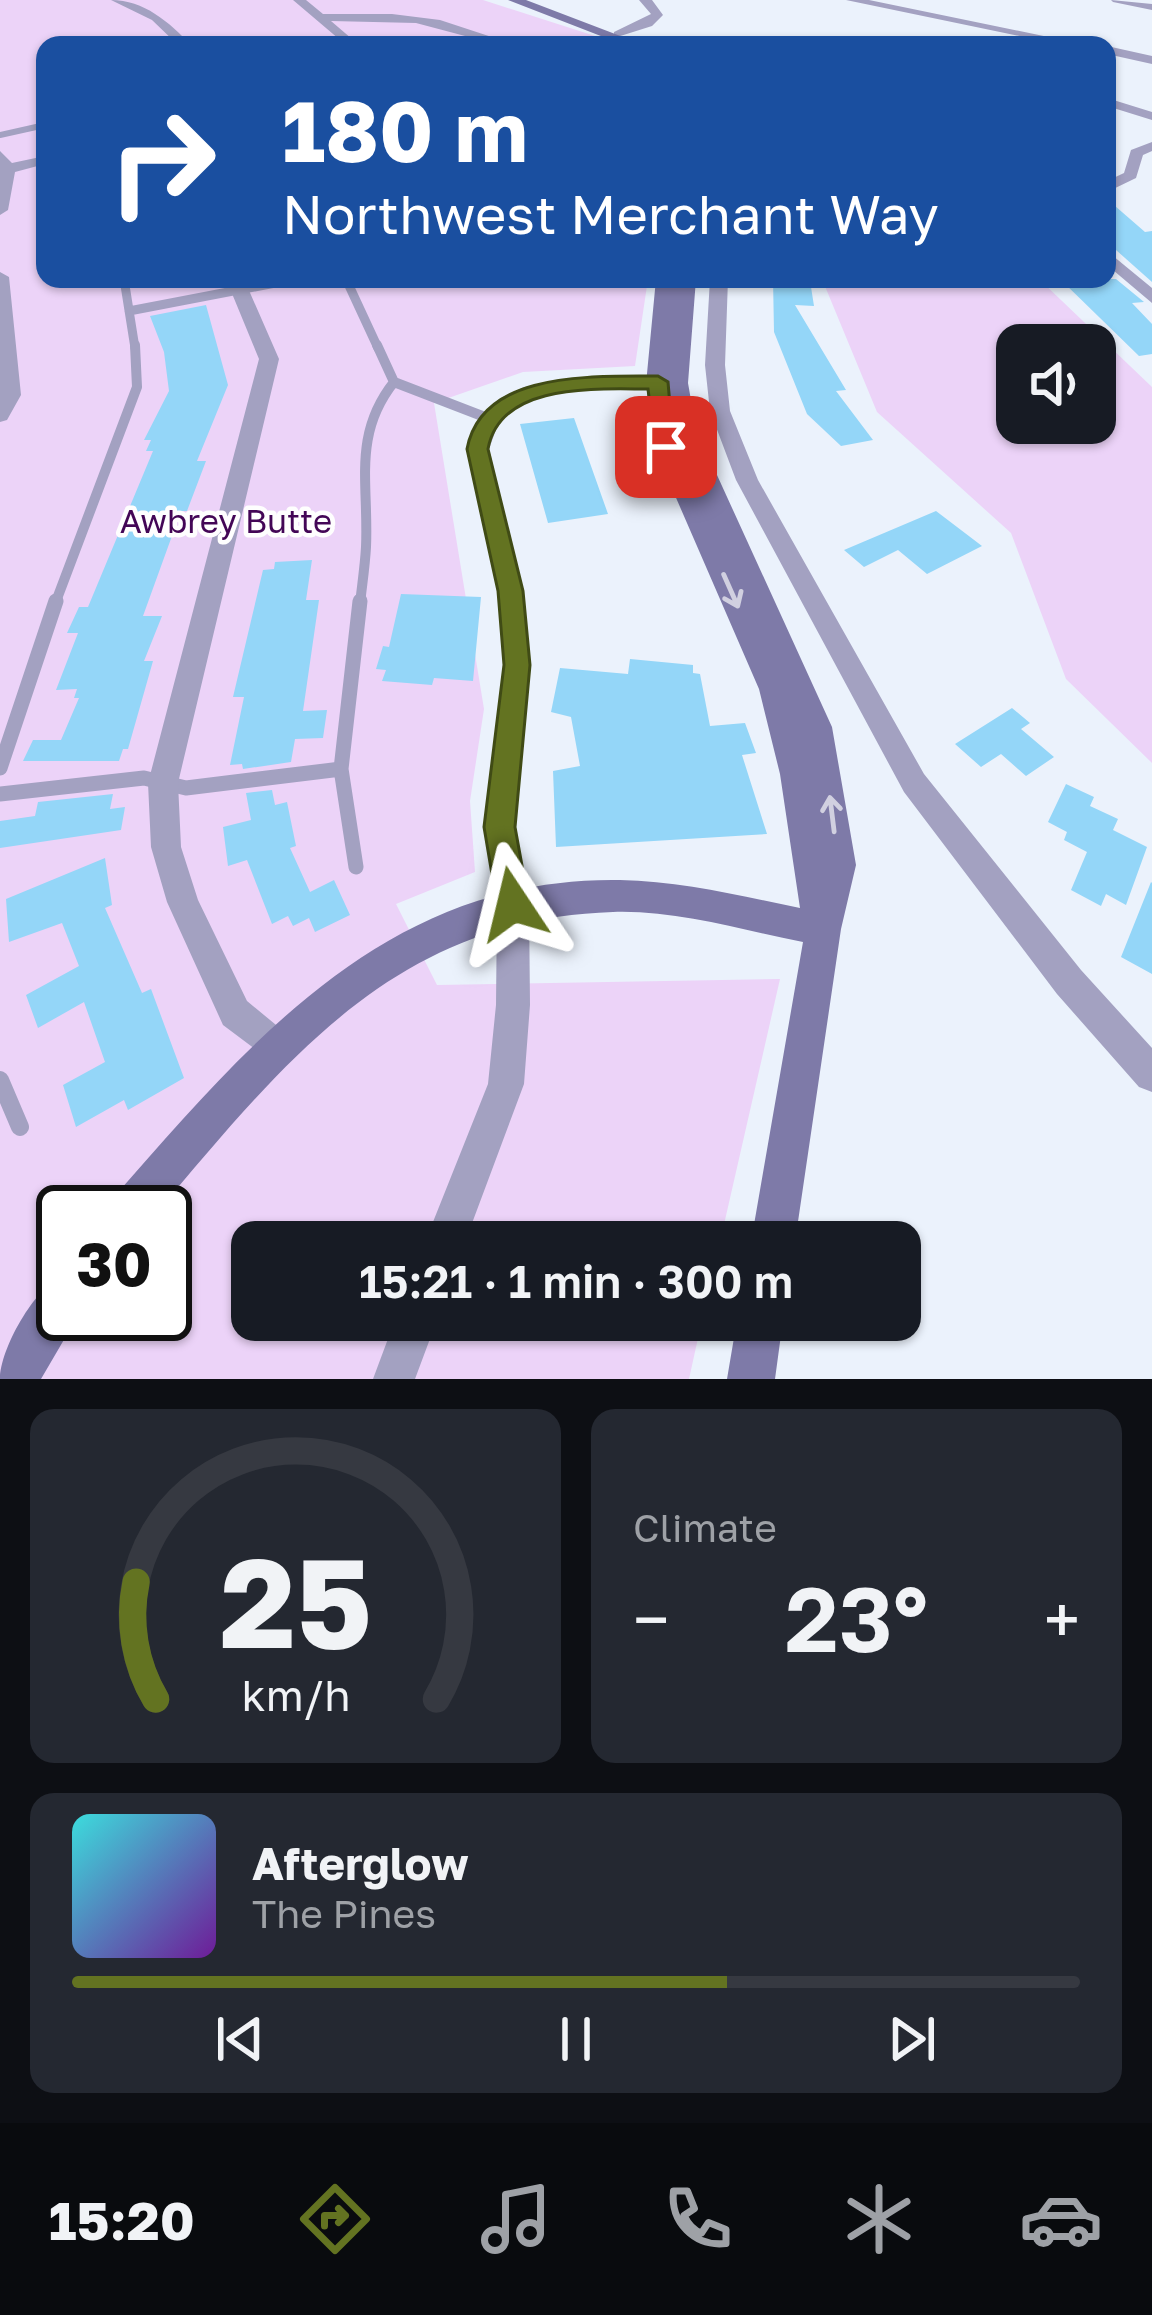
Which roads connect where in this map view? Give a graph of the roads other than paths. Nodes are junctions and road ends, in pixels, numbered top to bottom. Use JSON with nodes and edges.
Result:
{"nodes":[{"id":1,"x":117,"y":0,"type":"edge"},
{"id":2,"x":299,"y":0,"type":"edge"},
{"id":3,"x":645,"y":0,"type":"edge"},
{"id":4,"x":852,"y":0,"type":"edge"},
{"id":5,"x":1117,"y":0,"type":"edge"},
{"id":6,"x":523,"y":1,"type":"edge"},
{"id":7,"x":1152,"y":7,"type":"edge"},
{"id":8,"x":319,"y":18,"type":"junction"},
{"id":9,"x":618,"y":35,"type":"joint"},
{"id":10,"x":175,"y":36,"type":"edge"},
{"id":11,"x":342,"y":36,"type":"edge"},
{"id":12,"x":478,"y":36,"type":"edge"},
{"id":13,"x":1035,"y":36,"type":"edge"},
{"id":14,"x":1116,"y":52,"type":"edge"},
{"id":15,"x":1152,"y":60,"type":"edge"},
{"id":16,"x":1116,"y":105,"type":"edge"},
{"id":17,"x":1152,"y":116,"type":"edge"},
{"id":18,"x":36,"y":127,"type":"edge"},
{"id":19,"x":0,"y":135,"type":"edge"},
{"id":20,"x":1152,"y":146,"type":"edge"},
{"id":21,"x":36,"y":160,"type":"edge"},
{"id":22,"x":4,"y":162,"type":"edge"},
{"id":23,"x":1116,"y":183,"type":"edge"},
{"id":24,"x":0,"y":210,"type":"edge"},
{"id":25,"x":1116,"y":264,"type":"edge"},
{"id":26,"x":0,"y":277,"type":"edge"},
{"id":27,"x":125,"y":288,"type":"edge"},
{"id":28,"x":221,"y":288,"type":"edge"},
{"id":29,"x":239,"y":288,"type":"edge"},
{"id":30,"x":350,"y":288,"type":"edge"},
{"id":31,"x":666,"y":288,"type":"edge"},
{"id":32,"x":684,"y":288,"type":"edge"},
{"id":33,"x":719,"y":288,"type":"edge"},
{"id":34,"x":1152,"y":298,"type":"edge"},
{"id":35,"x":129,"y":311,"type":"junction"},
{"id":36,"x":394,"y":382,"type":"junction"},
{"id":37,"x":668,"y":382,"type":"junction"},
{"id":38,"x":0,"y":416,"type":"edge"},
{"id":39,"x":490,"y":419,"type":"junction"},
{"id":40,"x":0,"y":768,"type":"edge"},
{"id":41,"x":341,"y":769,"type":"junction"},
{"id":42,"x":163,"y":783,"type":"junction"},
{"id":43,"x":0,"y":794,"type":"edge"},
{"id":44,"x":356,"y":867,"type":"dead end"},
{"id":45,"x":513,"y":904,"type":"junction"},
{"id":46,"x":823,"y":929,"type":"junction"},
{"id":47,"x":275,"y":1046,"type":"junction"},
{"id":48,"x":1152,"y":1074,"type":"edge"},
{"id":49,"x":0,"y":1080,"type":"edge"},
{"id":50,"x":20,"y":1127,"type":"dead end"},
{"id":51,"x":153,"y":1185,"type":"edge"},
{"id":52,"x":454,"y":1221,"type":"edge"},
{"id":53,"x":775,"y":1221,"type":"edge"},
{"id":54,"x":37,"y":1341,"type":"edge"},
{"id":55,"x":408,"y":1341,"type":"edge"},
{"id":56,"x":757,"y":1341,"type":"edge"},
{"id":57,"x":14,"y":1379,"type":"edge"},
{"id":58,"x":394,"y":1379,"type":"edge"},
{"id":59,"x":751,"y":1379,"type":"edge"}],
"edges":[{"from":1,"to":10,"type":"street"},
{"from":2,"to":8,"type":"street"},
{"from":3,"to":9,"type":"street"},
{"from":4,"to":13,"type":"street"},
{"from":5,"to":7,"type":"street"},
{"from":6,"to":9,"type":"main road"},
{"from":8,"to":11,"type":"street"},
{"from":8,"to":12,"type":"street"},
{"from":14,"to":15,"type":"street"},
{"from":16,"to":17,"type":"street"},
{"from":18,"to":19,"type":"lane"},
{"from":20,"to":23,"type":"street"},
{"from":21,"to":22,"type":"street"},
{"from":22,"to":24,"type":"street"},
{"from":25,"to":34,"type":"street"},
{"from":26,"to":38,"type":"street"},
{"from":27,"to":35,"type":"lane"},
{"from":28,"to":35,"type":"lane"},
{"from":29,"to":42,"type":"street"},
{"from":30,"to":36,"type":"lane"},
{"from":31,"to":37,"type":"main road"},
{"from":32,"to":37,"type":"main road"},
{"from":33,"to":48,"type":"street"},
{"from":35,"to":40,"type":"lane"},
{"from":36,"to":39,"type":"lane"},
{"from":36,"to":41,"type":"lane"},
{"from":37,"to":39,"type":"street"},
{"from":37,"to":46,"type":"main road"},
{"from":39,"to":45,"type":"street"},
{"from":41,"to":42,"type":"lane"},
{"from":41,"to":44,"type":"lane"},
{"from":42,"to":43,"type":"lane"},
{"from":42,"to":47,"type":"street"},
{"from":45,"to":46,"type":"main road"},
{"from":45,"to":47,"type":"main road"},
{"from":45,"to":52,"type":"street"},
{"from":46,"to":53,"type":"main road"},
{"from":47,"to":51,"type":"main road"},
{"from":49,"to":50,"type":"lane"},
{"from":54,"to":57,"type":"main road"},
{"from":55,"to":58,"type":"street"},
{"from":56,"to":59,"type":"main road"}]}
